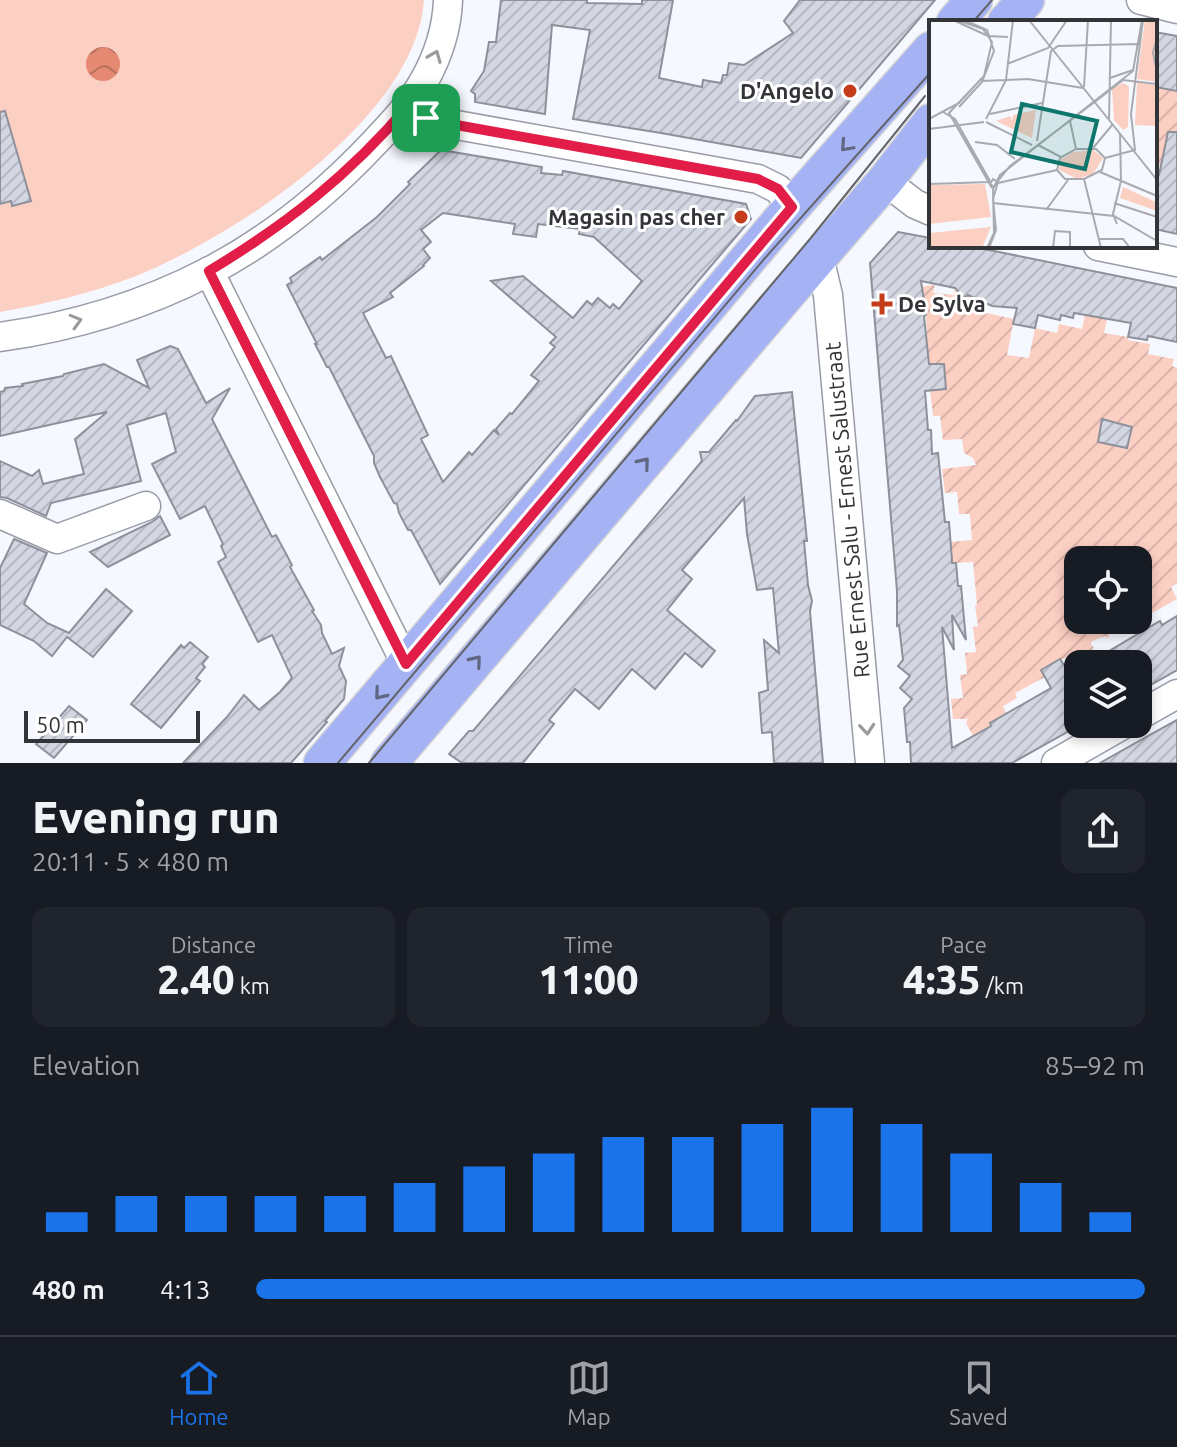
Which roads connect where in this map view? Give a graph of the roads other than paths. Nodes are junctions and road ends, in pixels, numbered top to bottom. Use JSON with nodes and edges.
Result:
{"nodes":[{"id":1,"x":448,"y":0,"type":"edge"},
{"id":2,"x":974,"y":0,"type":"edge"},
{"id":3,"x":1026,"y":0,"type":"edge"},
{"id":4,"x":1141,"y":0,"type":"edge"},
{"id":5,"x":1177,"y":9,"type":"edge"},
{"id":6,"x":957,"y":20,"type":"edge"},
{"id":7,"x":1008,"y":20,"type":"edge"},
{"id":8,"x":929,"y":52,"type":"edge"},
{"id":9,"x":408,"y":106,"type":"junction"},
{"id":10,"x":929,"y":125,"type":"edge"},
{"id":11,"x":885,"y":181,"type":"junction"},
{"id":12,"x":792,"y":207,"type":"junction"},
{"id":13,"x":929,"y":210,"type":"edge"},
{"id":14,"x":1108,"y":248,"type":"edge"},
{"id":15,"x":819,"y":257,"type":"junction"},
{"id":16,"x":1177,"y":262,"type":"edge"},
{"id":17,"x":209,"y":271,"type":"junction"},
{"id":18,"x":0,"y":337,"type":"edge"},
{"id":19,"x":146,"y":506,"type":"dead end"},
{"id":20,"x":0,"y":514,"type":"edge"},
{"id":21,"x":406,"y":664,"type":"junction"},
{"id":22,"x":1177,"y":694,"type":"edge"},
{"id":23,"x":1152,"y":708,"type":"edge"},
{"id":24,"x":1100,"y":738,"type":"edge"},
{"id":25,"x":322,"y":763,"type":"edge"},
{"id":26,"x":389,"y":763,"type":"edge"},
{"id":27,"x":870,"y":763,"type":"edge"},
{"id":28,"x":1056,"y":763,"type":"edge"}],
"edges":[{"from":9,"to":1,"type":"street","one_way":true},
{"from":2,"to":6,"type":"main road"},
{"from":3,"to":7,"type":"main road"},
{"from":4,"to":5,"type":"street"},
{"from":8,"to":12,"type":"main road","one_way":true},
{"from":9,"to":12,"type":"street"},
{"from":9,"to":17,"type":"street"},
{"from":10,"to":11,"type":"main road"},
{"from":11,"to":13,"type":"street"},
{"from":11,"to":15,"type":"main road"},
{"from":12,"to":15,"type":"main road"},
{"from":12,"to":21,"type":"main road"},
{"from":14,"to":16,"type":"street"},
{"from":26,"to":15,"type":"main road","one_way":true},
{"from":15,"to":27,"type":"street","name":"Rue Ernest Salu - Ernest Salustraat","one_way":true},
{"from":18,"to":17,"type":"street","one_way":true},
{"from":17,"to":21,"type":"street"},
{"from":19,"to":20,"type":"street"},
{"from":21,"to":25,"type":"main road","one_way":true},
{"from":22,"to":23,"type":"street"},
{"from":24,"to":28,"type":"street"}]}
